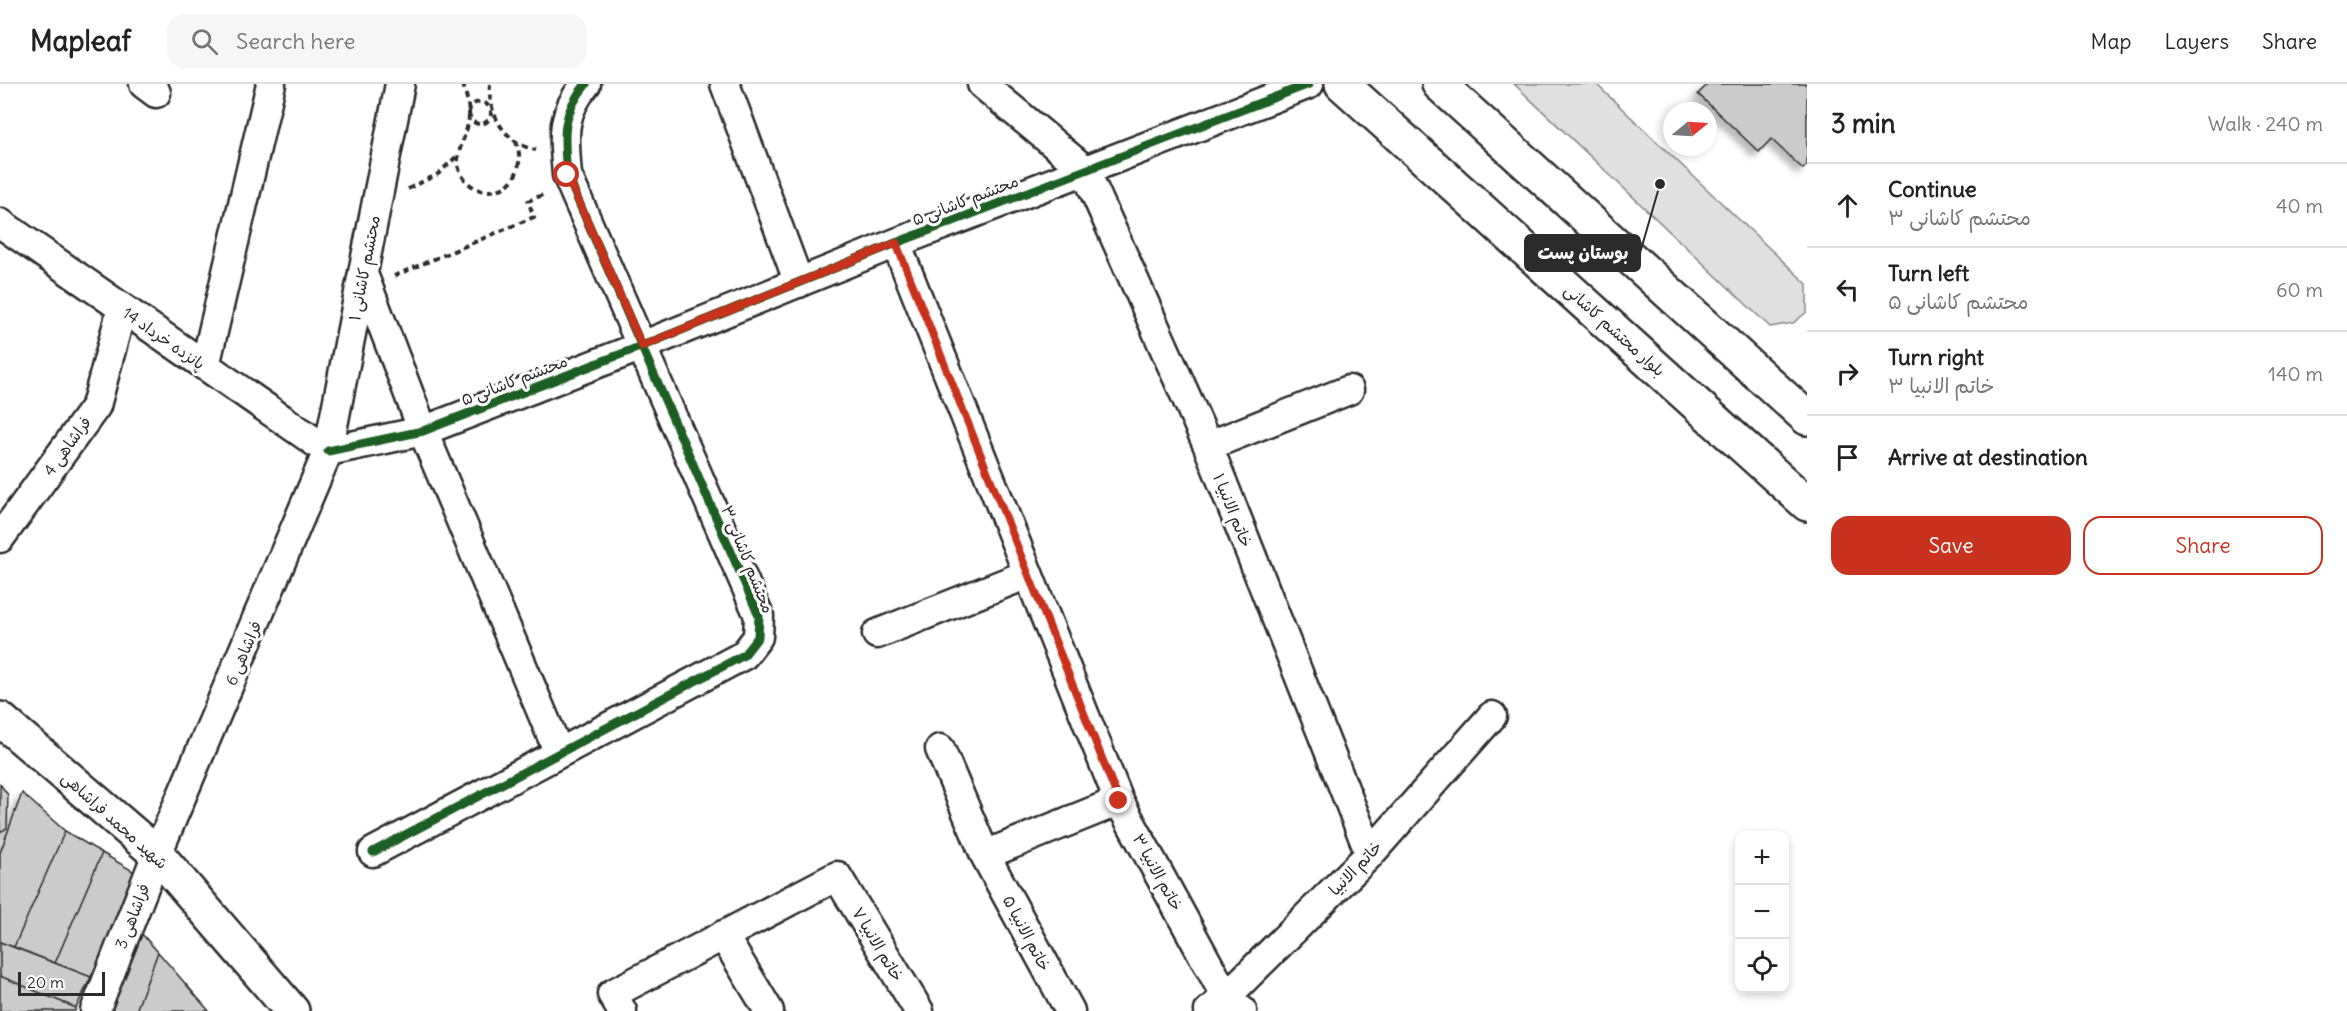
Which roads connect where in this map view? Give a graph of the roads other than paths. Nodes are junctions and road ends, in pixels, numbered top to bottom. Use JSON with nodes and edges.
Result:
{"nodes":[{"id":1,"x":271,"y":84,"type":"edge"},
{"id":2,"x":400,"y":84,"type":"edge"},
{"id":3,"x":586,"y":84,"type":"edge"},
{"id":4,"x":725,"y":84,"type":"edge"},
{"id":5,"x":982,"y":84,"type":"edge"},
{"id":6,"x":1309,"y":84,"type":"edge"},
{"id":7,"x":1342,"y":84,"type":"edge"},
{"id":8,"x":1439,"y":84,"type":"edge"},
{"id":9,"x":1085,"y":170,"type":"junction"},
{"id":10,"x":0,"y":224,"type":"edge"},
{"id":11,"x":896,"y":243,"type":"junction"},
{"id":12,"x":375,"y":277,"type":"junction"},
{"id":13,"x":799,"y":283,"type":"junction"},
{"id":14,"x":122,"y":308,"type":"junction"},
{"id":15,"x":642,"y":346,"type":"junction"},
{"id":16,"x":205,"y":366,"type":"junction"},
{"id":17,"x":1349,"y":390,"type":"dead end"},
{"id":18,"x":1802,"y":402,"type":"edge"},
{"id":19,"x":423,"y":431,"type":"junction"},
{"id":20,"x":1208,"y":446,"type":"junction"},
{"id":21,"x":328,"y":451,"type":"junction"},
{"id":22,"x":1807,"y":504,"type":"edge"},
{"id":23,"x":0,"y":538,"type":"edge"},
{"id":24,"x":1028,"y":574,"type":"junction"},
{"id":25,"x":877,"y":634,"type":"dead end"},
{"id":26,"x":1492,"y":716,"type":"dead end"},
{"id":27,"x":0,"y":719,"type":"edge"},
{"id":28,"x":940,"y":749,"type":"dead end"},
{"id":29,"x":560,"y":753,"type":"junction"},
{"id":30,"x":1119,"y":801,"type":"junction"},
{"id":31,"x":372,"y":852,"type":"dead end"},
{"id":32,"x":157,"y":854,"type":"junction"},
{"id":33,"x":1370,"y":854,"type":"junction"},
{"id":34,"x":985,"y":855,"type":"junction"},
{"id":35,"x":723,"y":935,"type":"junction"},
{"id":36,"x":616,"y":1002,"type":"edge"},
{"id":37,"x":1226,"y":1006,"type":"edge"},
{"id":38,"x":95,"y":1011,"type":"edge"},
{"id":39,"x":292,"y":1011,"type":"edge"},
{"id":40,"x":769,"y":1011,"type":"edge"},
{"id":41,"x":919,"y":1011,"type":"edge"},
{"id":42,"x":1070,"y":1011,"type":"edge"}],
"edges":[{"from":1,"to":16,"type":"street"},
{"from":2,"to":12,"type":"street","name":"محتشم کاشانی ۱"},
{"from":3,"to":15,"type":"street","name":"محتشم کاشانی ۳"},
{"from":4,"to":13,"type":"street"},
{"from":5,"to":9,"type":"street"},
{"from":6,"to":9,"type":"street","name":"محتشم کاشانی ۵"},
{"from":7,"to":22,"type":"main road","name":"بلوار محتشم کاشانی"},
{"from":8,"to":18,"type":"main road"},
{"from":9,"to":11,"type":"street","name":"محتشم کاشانی ۵"},
{"from":9,"to":20,"type":"street","name":"خاتم الانبیا ۱"},
{"from":10,"to":14,"type":"street","name":"پانزده خرداد 14"},
{"from":11,"to":13,"type":"street","name":"محتشم کاشانی ۵"},
{"from":11,"to":24,"type":"street","name":"خاتم الانبیا ۳"},
{"from":12,"to":19,"type":"street"},
{"from":12,"to":21,"type":"street","name":"محتشم کاشانی ۱"},
{"from":13,"to":15,"type":"street","name":"محتشم کاشانی ۵"},
{"from":14,"to":16,"type":"street","name":"پانزده خرداد 14"},
{"from":14,"to":23,"type":"street","name":"فراشاهی 4"},
{"from":15,"to":19,"type":"street","name":"محتشم کاشانی ۵"},
{"from":15,"to":29,"type":"street","name":"محتشم کاشانی ۳"},
{"from":16,"to":21,"type":"street","name":"پانزده خرداد 14"},
{"from":17,"to":20,"type":"street"},
{"from":19,"to":21,"type":"street","name":"محتشم کاشانی ۵"},
{"from":19,"to":29,"type":"street"},
{"from":20,"to":33,"type":"street","name":"خاتم الانبیا ۱"},
{"from":21,"to":32,"type":"street","name":"فراشاهی 6"},
{"from":24,"to":25,"type":"street"},
{"from":24,"to":30,"type":"street","name":"خاتم الانبیا ۳"},
{"from":26,"to":33,"type":"street","name":"خاتم الانبیا"},
{"from":27,"to":32,"type":"main road","name":"شهید محمد فراشاهی"},
{"from":28,"to":34,"type":"street","name":"خاتم الانبیا ۵"},
{"from":29,"to":31,"type":"street","name":"محتشم کاشانی ۳"},
{"from":30,"to":34,"type":"street"},
{"from":30,"to":37,"type":"street","name":"خاتم الانبیا ۳"},
{"from":32,"to":38,"type":"street","name":"فراشاهی 3"},
{"from":32,"to":39,"type":"main road","name":"شهید محمد فراشاهی"},
{"from":33,"to":37,"type":"street","name":"خاتم الانبیا"},
{"from":34,"to":42,"type":"street","name":"خاتم الانبیا ۵"},
{"from":35,"to":36,"type":"street"},
{"from":35,"to":40,"type":"street"},
{"from":35,"to":41,"type":"street","name":"خاتم الانبیا ۷"}]}
